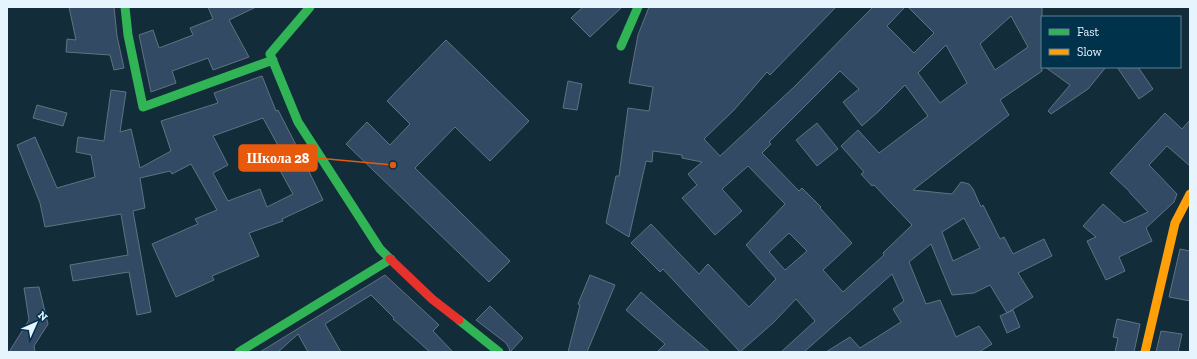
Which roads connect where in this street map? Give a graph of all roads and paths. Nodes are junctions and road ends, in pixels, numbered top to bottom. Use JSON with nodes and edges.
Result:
{"nodes":[{"id":1,"x":126,"y":7,"type":"edge"},
{"id":2,"x":310,"y":7,"type":"edge"},
{"id":3,"x":638,"y":7,"type":"edge"},
{"id":4,"x":621,"y":46,"type":"dead end"},
{"id":5,"x":273,"y":60,"type":"junction"},
{"id":6,"x":1190,"y":194,"type":"edge"},
{"id":7,"x":391,"y":259,"type":"junction"},
{"id":8,"x":240,"y":352,"type":"edge"},
{"id":9,"x":499,"y":352,"type":"edge"},
{"id":10,"x":1145,"y":352,"type":"edge"}],
"edges":[{"from":1,"to":5,"type":"street"},
{"from":2,"to":5,"type":"street"},
{"from":3,"to":4,"type":"street"},
{"from":5,"to":7,"type":"street"},
{"from":6,"to":10,"type":"street"},
{"from":7,"to":8,"type":"street"},
{"from":7,"to":9,"type":"street"}]}
